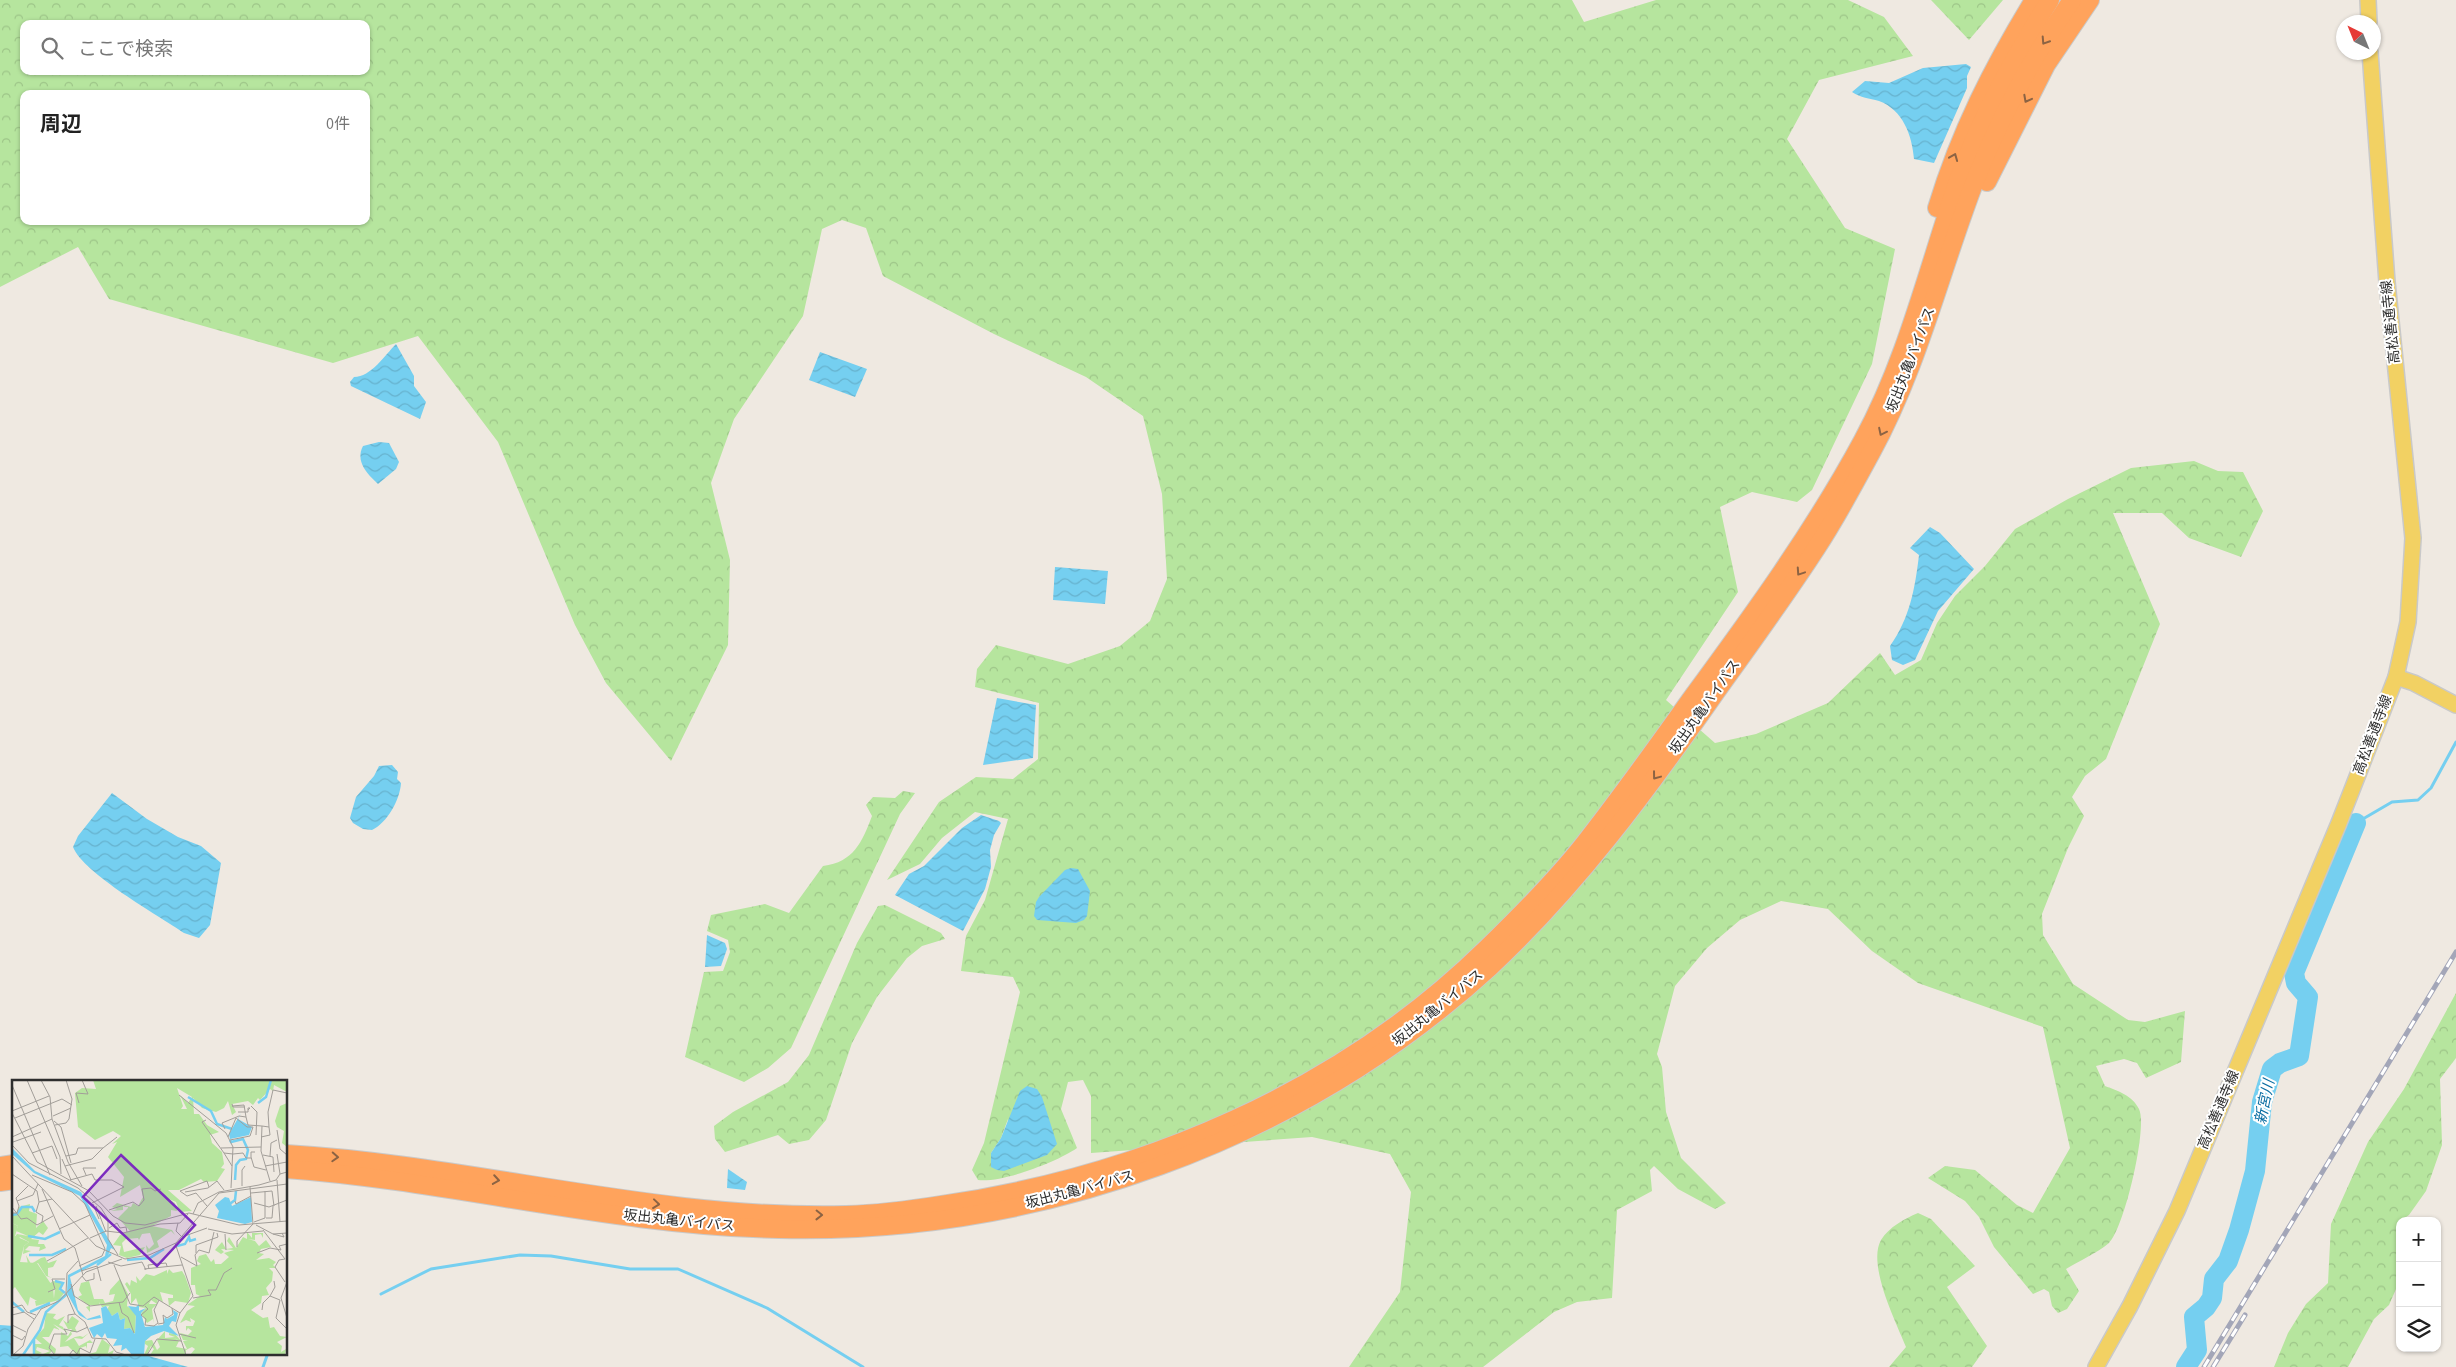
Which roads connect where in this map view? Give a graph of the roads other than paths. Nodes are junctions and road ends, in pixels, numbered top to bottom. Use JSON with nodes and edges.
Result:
{"nodes":[{"id":1,"x":2034,"y":0,"type":"edge"},
{"id":2,"x":2050,"y":0,"type":"edge"},
{"id":3,"x":2072,"y":0,"type":"edge"},
{"id":4,"x":2090,"y":0,"type":"edge"},
{"id":5,"x":2368,"y":0,"type":"edge"},
{"id":6,"x":2369,"y":15,"type":"edge"},
{"id":7,"x":2371,"y":60,"type":"edge"},
{"id":8,"x":1918,"y":307,"type":"junction"},
{"id":9,"x":1922,"y":339,"type":"junction"},
{"id":10,"x":2396,"y":677,"type":"junction"},
{"id":11,"x":2456,"y":704,"type":"edge"},
{"id":12,"x":288,"y":1154,"type":"edge"},
{"id":13,"x":288,"y":1169,"type":"edge"},
{"id":14,"x":2096,"y":1367,"type":"edge"}],
"edges":[{"from":8,"to":1,"type":"highway","one_way":true},
{"from":2,"to":8,"type":"highway","name":"坂出丸亀バイパス"},
{"from":3,"to":9,"type":"highway","name":"坂出丸亀バイパス","one_way":true},
{"from":4,"to":9,"type":"highway","one_way":true},
{"from":5,"to":6,"type":"main road"},
{"from":7,"to":10,"type":"main road","name":"高松善通寺線"},
{"from":12,"to":8,"type":"highway","name":"坂出丸亀バイパス","one_way":true},
{"from":9,"to":13,"type":"highway","name":"坂出丸亀バイパス","one_way":true},
{"from":10,"to":11,"type":"main road"},
{"from":10,"to":14,"type":"main road","name":"高松善通寺線"}]}
